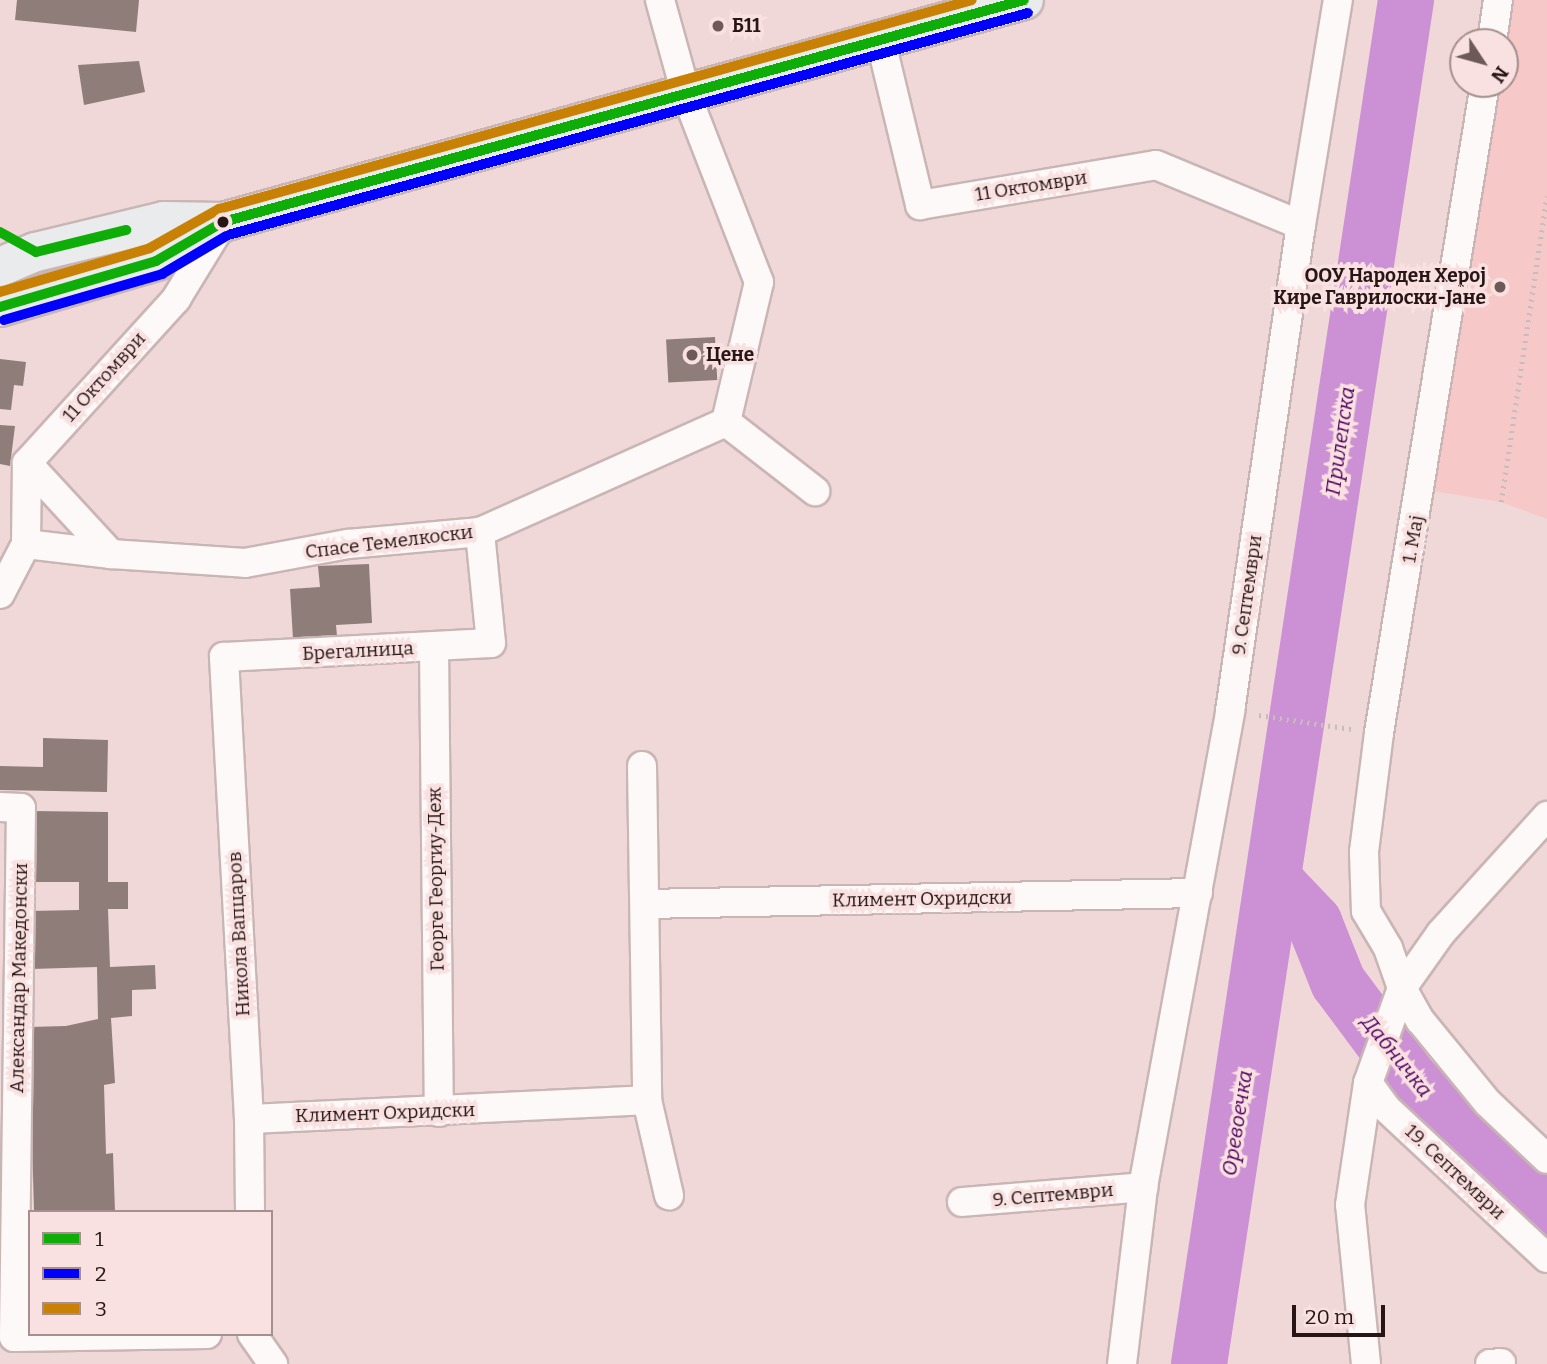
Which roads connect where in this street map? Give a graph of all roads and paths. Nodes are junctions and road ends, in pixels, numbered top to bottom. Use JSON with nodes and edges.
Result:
{"nodes":[{"id":1,"x":660,"y":0,"type":"edge"},
{"id":2,"x":1024,"y":0,"type":"edge"},
{"id":3,"x":1338,"y":0,"type":"edge"},
{"id":4,"x":1498,"y":0,"type":"edge"},
{"id":5,"x":1494,"y":28,"type":"edge"},
{"id":6,"x":880,"y":38,"type":"junction"},
{"id":7,"x":685,"y":94,"type":"junction"},
{"id":8,"x":1483,"y":98,"type":"edge"},
{"id":9,"x":1547,"y":196,"type":"edge"},
{"id":10,"x":223,"y":222,"type":"junction"},
{"id":11,"x":1301,"y":225,"type":"junction"},
{"id":12,"x":0,"y":232,"type":"edge"},
{"id":13,"x":36,"y":252,"type":"junction"},
{"id":14,"x":0,"y":267,"type":"edge"},
{"id":15,"x":0,"y":306,"type":"edge"},
{"id":16,"x":726,"y":422,"type":"junction"},
{"id":17,"x":27,"y":463,"type":"junction"},
{"id":18,"x":815,"y":491,"type":"dead end"},
{"id":19,"x":1502,"y":502,"type":"dead end"},
{"id":20,"x":480,"y":532,"type":"junction"},
{"id":21,"x":26,"y":544,"type":"junction"},
{"id":22,"x":111,"y":554,"type":"junction"},
{"id":23,"x":0,"y":594,"type":"edge"},
{"id":24,"x":434,"y":647,"type":"junction"},
{"id":25,"x":224,"y":657,"type":"joint"},
{"id":26,"x":1230,"y":711,"type":"junction"},
{"id":27,"x":1379,"y":733,"type":"junction"},
{"id":28,"x":642,"y":766,"type":"dead end"},
{"id":29,"x":0,"y":807,"type":"edge"},
{"id":30,"x":1547,"y":816,"type":"edge"},
{"id":31,"x":1198,"y":893,"type":"junction"},
{"id":32,"x":645,"y":904,"type":"junction"},
{"id":33,"x":1402,"y":988,"type":"junction"},
{"id":34,"x":1368,"y":1083,"type":"junction"},
{"id":35,"x":648,"y":1100,"type":"junction"},
{"id":36,"x":439,"y":1111,"type":"junction"},
{"id":37,"x":249,"y":1119,"type":"junction"},
{"id":38,"x":1547,"y":1159,"type":"edge"},
{"id":39,"x":1143,"y":1187,"type":"junction"},
{"id":40,"x":668,"y":1195,"type":"dead end"},
{"id":41,"x":962,"y":1202,"type":"dead end"},
{"id":42,"x":250,"y":1210,"type":"edge"},
{"id":43,"x":1547,"y":1258,"type":"edge"},
{"id":44,"x":78,"y":1336,"type":"edge"},
{"id":45,"x":253,"y":1336,"type":"edge"},
{"id":46,"x":1501,"y":1363,"type":"edge"},
{"id":47,"x":273,"y":1364,"type":"edge"},
{"id":48,"x":1122,"y":1364,"type":"edge"},
{"id":49,"x":1366,"y":1364,"type":"edge"},
{"id":50,"x":1373,"y":1364,"type":"edge"},
{"id":51,"x":1490,"y":1364,"type":"edge"}],
"edges":[{"from":1,"to":7,"type":"street"},
{"from":2,"to":6,"type":"street"},
{"from":3,"to":11,"type":"street","name":"9. Септември"},
{"from":4,"to":5,"type":"street"},
{"from":6,"to":7,"type":"street"},
{"from":6,"to":11,"type":"street","name":"11 Октомври"},
{"from":7,"to":10,"type":"street"},
{"from":7,"to":16,"type":"street"},
{"from":8,"to":27,"type":"street","name":"1. Мај"},
{"from":9,"to":19,"type":"path"},
{"from":10,"to":13,"type":"street"},
{"from":10,"to":15,"type":"street"},
{"from":10,"to":17,"type":"street","name":"11 Октомври"},
{"from":11,"to":26,"type":"street","name":"9. Септември"},
{"from":12,"to":13,"type":"street"},
{"from":13,"to":14,"type":"street"},
{"from":16,"to":18,"type":"street"},
{"from":16,"to":20,"type":"street","name":"Спасе Темелкоски"},
{"from":17,"to":21,"type":"street"},
{"from":17,"to":22,"type":"street"},
{"from":20,"to":22,"type":"street","name":"Спасе Темелкоски"},
{"from":20,"to":24,"type":"street","name":"Брегалница"},
{"from":21,"to":22,"type":"street"},
{"from":21,"to":23,"type":"street"},
{"from":24,"to":25,"type":"street","name":"Брегалница"},
{"from":24,"to":36,"type":"street","name":"Георге Георгиу-Деж"},
{"from":25,"to":37,"type":"street","name":"Никола Вапцаров"},
{"from":26,"to":27,"type":"path"},
{"from":26,"to":31,"type":"street","name":"9. Септември"},
{"from":27,"to":33,"type":"street","name":"1. Мај"},
{"from":28,"to":32,"type":"street"},
{"from":29,"to":44,"type":"street","name":"Александар Македонски"},
{"from":30,"to":33,"type":"street"},
{"from":31,"to":32,"type":"street","name":"Климент Охридски"},
{"from":31,"to":39,"type":"street","name":"9. Септември"},
{"from":32,"to":35,"type":"street"},
{"from":33,"to":34,"type":"street"},
{"from":33,"to":38,"type":"street","name":"1. Мај"},
{"from":34,"to":43,"type":"street","name":"19. Септември"},
{"from":34,"to":49,"type":"street"},
{"from":35,"to":36,"type":"street","name":"Климент Охридски"},
{"from":35,"to":40,"type":"street"},
{"from":36,"to":37,"type":"street","name":"Климент Охридски"},
{"from":37,"to":42,"type":"street","name":"Никола Вапцаров"},
{"from":39,"to":41,"type":"street","name":"9. Септември"},
{"from":39,"to":48,"type":"street","name":"9. Септември"},
{"from":45,"to":47,"type":"street"},
{"from":46,"to":51,"type":"street"},
{"from":49,"to":50,"type":"street"}]}
